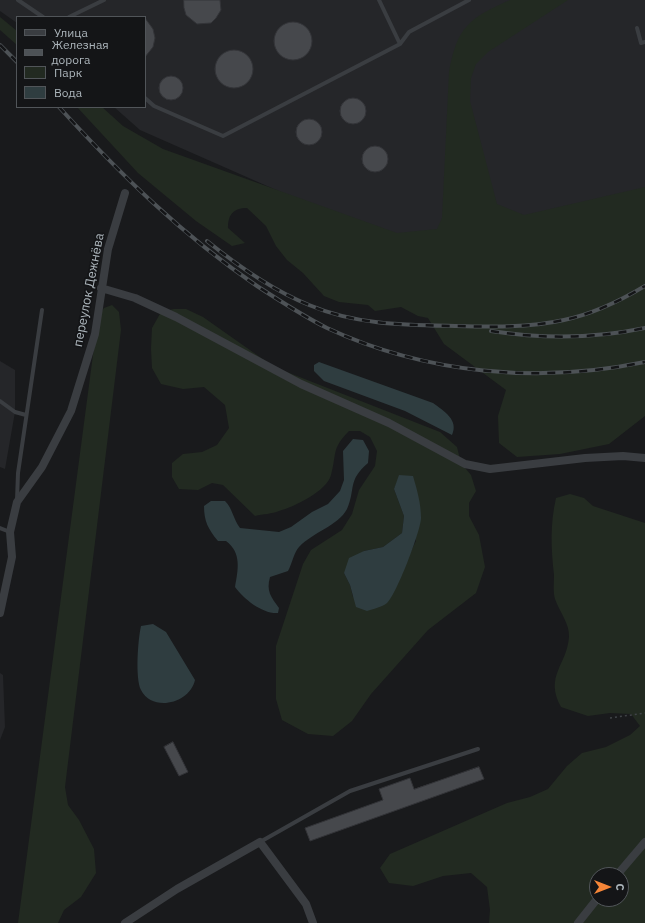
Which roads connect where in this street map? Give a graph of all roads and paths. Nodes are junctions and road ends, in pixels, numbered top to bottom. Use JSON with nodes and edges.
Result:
{"nodes":[{"id":1,"x":18,"y":0,"type":"edge"},
{"id":2,"x":104,"y":0,"type":"edge"},
{"id":3,"x":379,"y":0,"type":"edge"},
{"id":4,"x":469,"y":0,"type":"edge"},
{"id":5,"x":42,"y":16,"type":"edge"},
{"id":6,"x":71,"y":16,"type":"edge"},
{"id":7,"x":637,"y":28,"type":"dead end"},
{"id":8,"x":645,"y":42,"type":"edge"},
{"id":9,"x":400,"y":44,"type":"junction"},
{"id":10,"x":146,"y":99,"type":"edge"},
{"id":11,"x":125,"y":193,"type":"dead end"},
{"id":12,"x":101,"y":288,"type":"junction"},
{"id":13,"x":42,"y":310,"type":"dead end"},
{"id":14,"x":0,"y":401,"type":"edge"},
{"id":15,"x":26,"y":415,"type":"junction"},
{"id":16,"x":645,"y":458,"type":"edge"},
{"id":17,"x":17,"y":502,"type":"junction"},
{"id":18,"x":0,"y":528,"type":"edge"},
{"id":19,"x":10,"y":532,"type":"junction"},
{"id":20,"x":0,"y":613,"type":"edge"},
{"id":21,"x":645,"y":713,"type":"edge"},
{"id":22,"x":610,"y":718,"type":"dead end"},
{"id":23,"x":478,"y":749,"type":"dead end"},
{"id":24,"x":260,"y":842,"type":"junction"},
{"id":25,"x":645,"y":842,"type":"edge"},
{"id":26,"x":624,"y":867,"type":"edge"},
{"id":27,"x":591,"y":907,"type":"edge"},
{"id":28,"x":125,"y":923,"type":"edge"},
{"id":29,"x":313,"y":923,"type":"edge"},
{"id":30,"x":578,"y":923,"type":"edge"}],
"edges":[{"from":1,"to":5,"type":"lane"},
{"from":2,"to":6,"type":"lane"},
{"from":3,"to":9,"type":"lane"},
{"from":4,"to":9,"type":"lane"},
{"from":7,"to":8,"type":"lane"},
{"from":9,"to":10,"type":"lane"},
{"from":11,"to":12,"type":"street","name":"переулок Дежнёва"},
{"from":12,"to":16,"type":"street"},
{"from":12,"to":17,"type":"street","name":"переулок Дежнёва"},
{"from":13,"to":15,"type":"lane"},
{"from":14,"to":15,"type":"lane"},
{"from":15,"to":17,"type":"lane"},
{"from":17,"to":19,"type":"street","name":"переулок Дежнёва"},
{"from":18,"to":19,"type":"lane"},
{"from":19,"to":20,"type":"street","name":"переулок Дежнёва"},
{"from":21,"to":22,"type":"path"},
{"from":23,"to":24,"type":"lane"},
{"from":24,"to":28,"type":"street"},
{"from":24,"to":29,"type":"street"},
{"from":25,"to":26,"type":"street"},
{"from":27,"to":30,"type":"street"}]}
